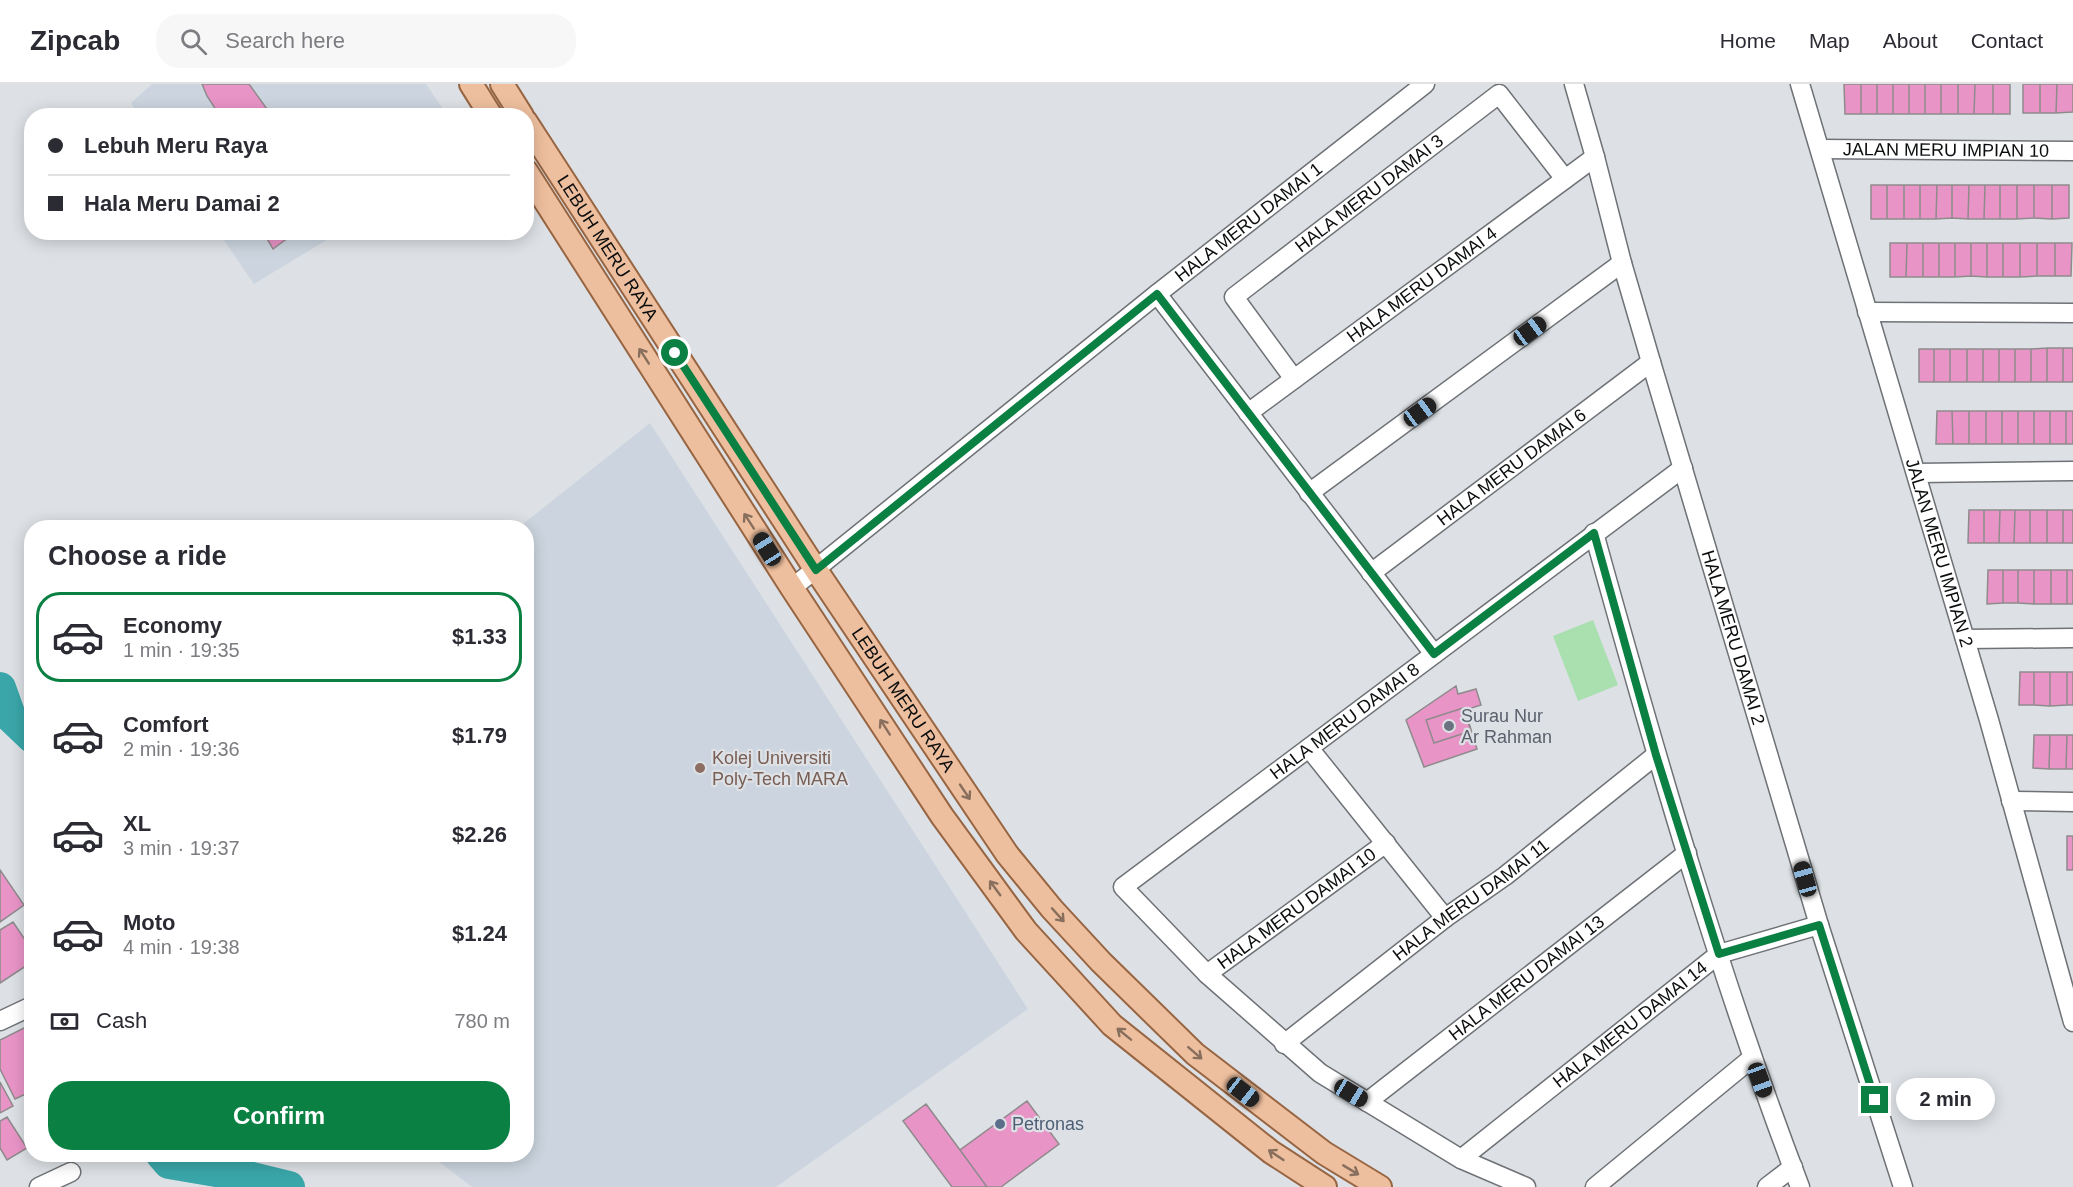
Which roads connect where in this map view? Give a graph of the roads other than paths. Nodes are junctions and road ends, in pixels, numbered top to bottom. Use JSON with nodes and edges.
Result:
{"nodes":[{"id":1,"x":471,"y":84,"type":"edge"},
{"id":2,"x":502,"y":84,"type":"edge"},
{"id":3,"x":1425,"y":84,"type":"edge"},
{"id":4,"x":1574,"y":84,"type":"edge"},
{"id":5,"x":1800,"y":84,"type":"edge"},
{"id":6,"x":486,"y":108,"type":"edge"},
{"id":7,"x":517,"y":108,"type":"edge"},
{"id":8,"x":534,"y":134,"type":"edge"},
{"id":9,"x":1820,"y":150,"type":"junction"},
{"id":10,"x":2073,"y":151,"type":"edge"},
{"id":11,"x":1595,"y":157,"type":"junction"},
{"id":12,"x":1565,"y":179,"type":"junction"},
{"id":13,"x":534,"y":184,"type":"edge"},
{"id":14,"x":1622,"y":263,"type":"junction"},
{"id":15,"x":1157,"y":294,"type":"junction"},
{"id":16,"x":1867,"y":312,"type":"junction"},
{"id":17,"x":2073,"y":313,"type":"edge"},
{"id":18,"x":1651,"y":362,"type":"junction"},
{"id":19,"x":1294,"y":379,"type":"junction"},
{"id":20,"x":1248,"y":413,"type":"junction"},
{"id":21,"x":1683,"y":468,"type":"junction"},
{"id":22,"x":2073,"y":471,"type":"edge"},
{"id":23,"x":1917,"y":473,"type":"junction"},
{"id":24,"x":1310,"y":492,"type":"junction"},
{"id":25,"x":1594,"y":533,"type":"junction"},
{"id":26,"x":816,"y":570,"type":"junction"},
{"id":27,"x":1371,"y":573,"type":"junction"},
{"id":28,"x":792,"y":588,"type":"junction"},
{"id":29,"x":2073,"y":638,"type":"edge"},
{"id":30,"x":1965,"y":639,"type":"junction"},
{"id":31,"x":1434,"y":654,"type":"junction"},
{"id":32,"x":1309,"y":748,"type":"junction"},
{"id":33,"x":1656,"y":755,"type":"junction"},
{"id":34,"x":2011,"y":801,"type":"junction"},
{"id":35,"x":2073,"y":802,"type":"edge"},
{"id":36,"x":1386,"y":843,"type":"junction"},
{"id":37,"x":1687,"y":853,"type":"junction"},
{"id":38,"x":1445,"y":918,"type":"junction"},
{"id":39,"x":1819,"y":925,"type":"junction"},
{"id":40,"x":1719,"y":954,"type":"junction"},
{"id":41,"x":2065,"y":966,"type":"edge"},
{"id":42,"x":1208,"y":974,"type":"junction"},
{"id":43,"x":24,"y":1010,"type":"edge"},
{"id":44,"x":0,"y":1021,"type":"edge"},
{"id":45,"x":2073,"y":1022,"type":"edge"},
{"id":46,"x":1284,"y":1044,"type":"junction"},
{"id":47,"x":1752,"y":1058,"type":"junction"},
{"id":48,"x":1367,"y":1102,"type":"junction"},
{"id":49,"x":1461,"y":1159,"type":"junction"},
{"id":50,"x":1792,"y":1167,"type":"junction"},
{"id":51,"x":71,"y":1172,"type":"dead end"},
{"id":52,"x":39,"y":1187,"type":"edge"},
{"id":53,"x":1325,"y":1187,"type":"edge"},
{"id":54,"x":1380,"y":1187,"type":"edge"},
{"id":55,"x":1526,"y":1187,"type":"edge"},
{"id":56,"x":1595,"y":1187,"type":"edge"},
{"id":57,"x":1767,"y":1187,"type":"edge"},
{"id":58,"x":1800,"y":1187,"type":"edge"},
{"id":59,"x":1903,"y":1187,"type":"edge"}],
"edges":[{"from":1,"to":6,"type":"main road"},
{"from":2,"to":7,"type":"main road"},
{"from":3,"to":15,"type":"street","name":"HALA MERU DAMAI 1"},
{"from":4,"to":11,"type":"street","name":"HALA MERU DAMAI 2"},
{"from":5,"to":9,"type":"street","name":"JALAN MERU IMPIAN 2"},
{"from":8,"to":26,"type":"main road","name":"LEBUH MERU RAYA"},
{"from":9,"to":10,"type":"street","name":"JALAN MERU IMPIAN 10"},
{"from":9,"to":16,"type":"street","name":"JALAN MERU IMPIAN 2"},
{"from":11,"to":12,"type":"street","name":"HALA MERU DAMAI 4"},
{"from":11,"to":14,"type":"street","name":"HALA MERU DAMAI 2"},
{"from":12,"to":19,"type":"street","name":"HALA MERU DAMAI 4"},
{"from":12,"to":19,"type":"street","name":"HALA MERU DAMAI 3"},
{"from":28,"to":13,"type":"main road","name":"LEBUH MERU RAYA","one_way":true},
{"from":14,"to":18,"type":"street","name":"HALA MERU DAMAI 2"},
{"from":14,"to":24,"type":"street"},
{"from":15,"to":20,"type":"street"},
{"from":15,"to":26,"type":"street","name":"HALA MERU DAMAI 1"},
{"from":16,"to":17,"type":"street"},
{"from":16,"to":23,"type":"street","name":"JALAN MERU IMPIAN 2"},
{"from":18,"to":21,"type":"street","name":"HALA MERU DAMAI 2"},
{"from":18,"to":27,"type":"street","name":"HALA MERU DAMAI 6"},
{"from":19,"to":20,"type":"street","name":"HALA MERU DAMAI 4"},
{"from":20,"to":24,"type":"street"},
{"from":21,"to":25,"type":"street","name":"HALA MERU DAMAI 8"},
{"from":21,"to":39,"type":"street","name":"HALA MERU DAMAI 2"},
{"from":22,"to":23,"type":"street"},
{"from":23,"to":30,"type":"street","name":"JALAN MERU IMPIAN 2"},
{"from":24,"to":27,"type":"street"},
{"from":25,"to":31,"type":"street","name":"HALA MERU DAMAI 8"},
{"from":25,"to":33,"type":"street"},
{"from":26,"to":28,"type":"street","name":"HALA MERU DAMAI 1"},
{"from":26,"to":54,"type":"main road","name":"LEBUH MERU RAYA","one_way":true},
{"from":27,"to":31,"type":"street"},
{"from":53,"to":28,"type":"main road","name":"LEBUH MERU RAYA","one_way":true},
{"from":29,"to":30,"type":"street"},
{"from":30,"to":34,"type":"street","name":"JALAN MERU IMPIAN 2"},
{"from":31,"to":32,"type":"street","name":"HALA MERU DAMAI 8"},
{"from":32,"to":36,"type":"street"},
{"from":32,"to":42,"type":"street","name":"HALA MERU DAMAI 8"},
{"from":33,"to":37,"type":"street"},
{"from":33,"to":38,"type":"street","name":"HALA MERU DAMAI 11"},
{"from":34,"to":35,"type":"street"},
{"from":34,"to":41,"type":"street","name":"JALAN MERU IMPIAN 2"},
{"from":36,"to":38,"type":"street"},
{"from":36,"to":42,"type":"street","name":"HALA MERU DAMAI 10"},
{"from":37,"to":40,"type":"street"},
{"from":37,"to":48,"type":"street","name":"HALA MERU DAMAI 13"},
{"from":38,"to":46,"type":"street","name":"HALA MERU DAMAI 11"},
{"from":39,"to":40,"type":"street","name":"HALA MERU DAMAI 14"},
{"from":39,"to":59,"type":"street","name":"HALA MERU DAMAI 2"},
{"from":40,"to":47,"type":"street"},
{"from":40,"to":49,"type":"street","name":"HALA MERU DAMAI 14"},
{"from":41,"to":45,"type":"street","name":"JALAN MERU IMPIAN 2"},
{"from":42,"to":46,"type":"street"},
{"from":43,"to":44,"type":"street"},
{"from":46,"to":48,"type":"street"},
{"from":47,"to":50,"type":"street"},
{"from":47,"to":56,"type":"street"},
{"from":48,"to":49,"type":"street"},
{"from":49,"to":55,"type":"street"},
{"from":50,"to":57,"type":"street"},
{"from":50,"to":58,"type":"street"},
{"from":51,"to":52,"type":"street"}]}
